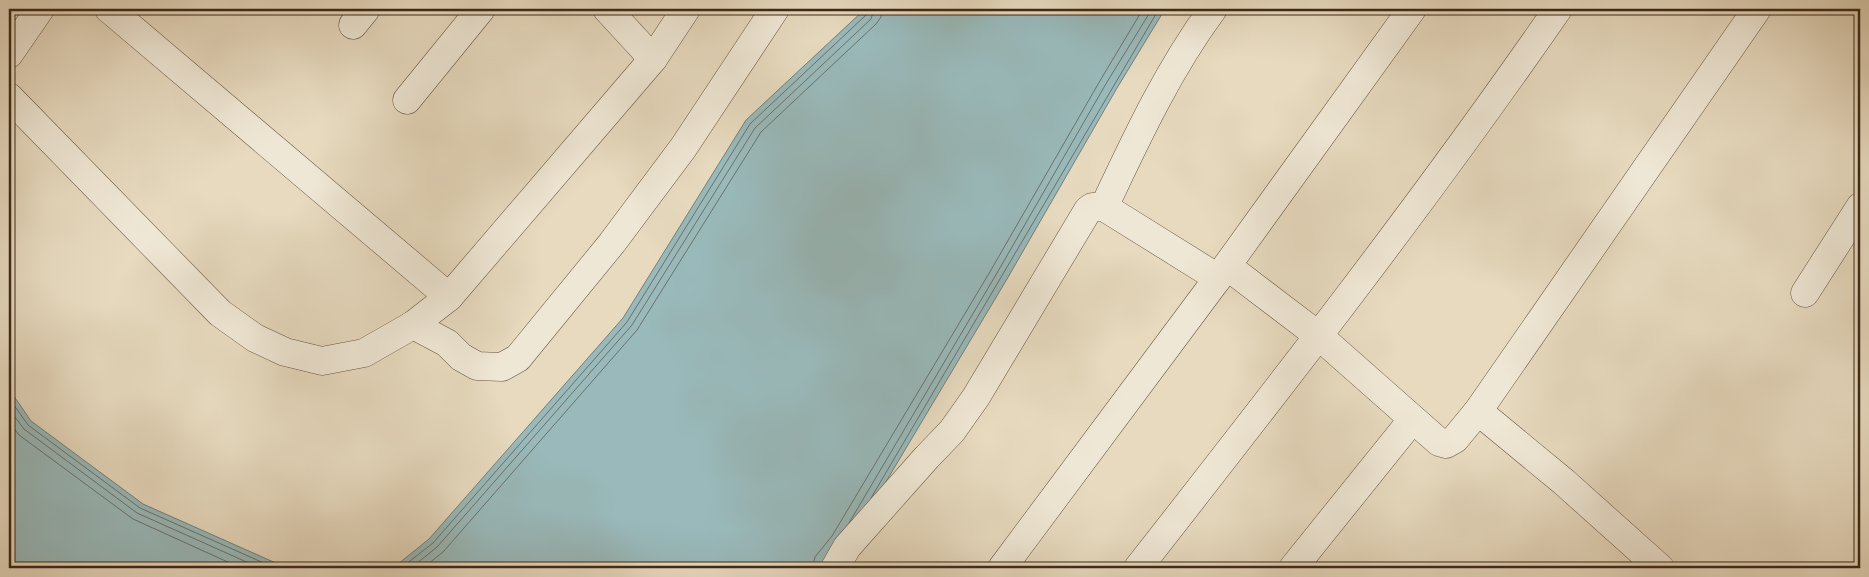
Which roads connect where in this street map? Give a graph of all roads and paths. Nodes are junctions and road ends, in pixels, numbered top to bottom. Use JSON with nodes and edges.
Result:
{"nodes":[{"id":1,"x":40,"y":9,"type":"edge"},
{"id":2,"x":110,"y":9,"type":"edge"},
{"id":3,"x":481,"y":9,"type":"edge"},
{"id":4,"x":607,"y":9,"type":"edge"},
{"id":5,"x":686,"y":9,"type":"edge"},
{"id":6,"x":775,"y":9,"type":"edge"},
{"id":7,"x":1213,"y":9,"type":"edge"},
{"id":8,"x":1412,"y":9,"type":"edge"},
{"id":9,"x":1558,"y":9,"type":"edge"},
{"id":10,"x":1758,"y":9,"type":"edge"},
{"id":11,"x":9,"y":54,"type":"edge"},
{"id":12,"x":653,"y":59,"type":"junction"},
{"id":13,"x":9,"y":98,"type":"edge"},
{"id":14,"x":407,"y":100,"type":"dead end"},
{"id":15,"x":1104,"y":207,"type":"junction"},
{"id":16,"x":1860,"y":207,"type":"edge"},
{"id":17,"x":1223,"y":272,"type":"junction"},
{"id":18,"x":1805,"y":293,"type":"dead end"},
{"id":19,"x":450,"y":298,"type":"junction"},
{"id":20,"x":413,"y":325,"type":"junction"},
{"id":21,"x":1319,"y":336,"type":"junction"},
{"id":22,"x":1478,"y":411,"type":"junction"},
{"id":23,"x":1412,"y":420,"type":"junction"},
{"id":24,"x":835,"y":568,"type":"edge"},
{"id":25,"x":1002,"y":568,"type":"edge"},
{"id":26,"x":1138,"y":568,"type":"edge"},
{"id":27,"x":1293,"y":568,"type":"edge"},
{"id":28,"x":1660,"y":568,"type":"edge"}],
"edges":[{"from":1,"to":11,"type":"street"},
{"from":2,"to":19,"type":"street"},
{"from":3,"to":14,"type":"street"},
{"from":4,"to":12,"type":"street"},
{"from":5,"to":12,"type":"street"},
{"from":6,"to":20,"type":"street"},
{"from":7,"to":15,"type":"street"},
{"from":8,"to":17,"type":"street"},
{"from":9,"to":21,"type":"street"},
{"from":10,"to":22,"type":"street"},
{"from":12,"to":19,"type":"street"},
{"from":13,"to":20,"type":"street"},
{"from":15,"to":17,"type":"street"},
{"from":15,"to":24,"type":"street"},
{"from":16,"to":18,"type":"street"},
{"from":17,"to":21,"type":"street"},
{"from":17,"to":25,"type":"street"},
{"from":19,"to":20,"type":"street"},
{"from":21,"to":23,"type":"street"},
{"from":21,"to":26,"type":"street"},
{"from":22,"to":23,"type":"street"},
{"from":22,"to":28,"type":"street"},
{"from":23,"to":27,"type":"street"}]}
